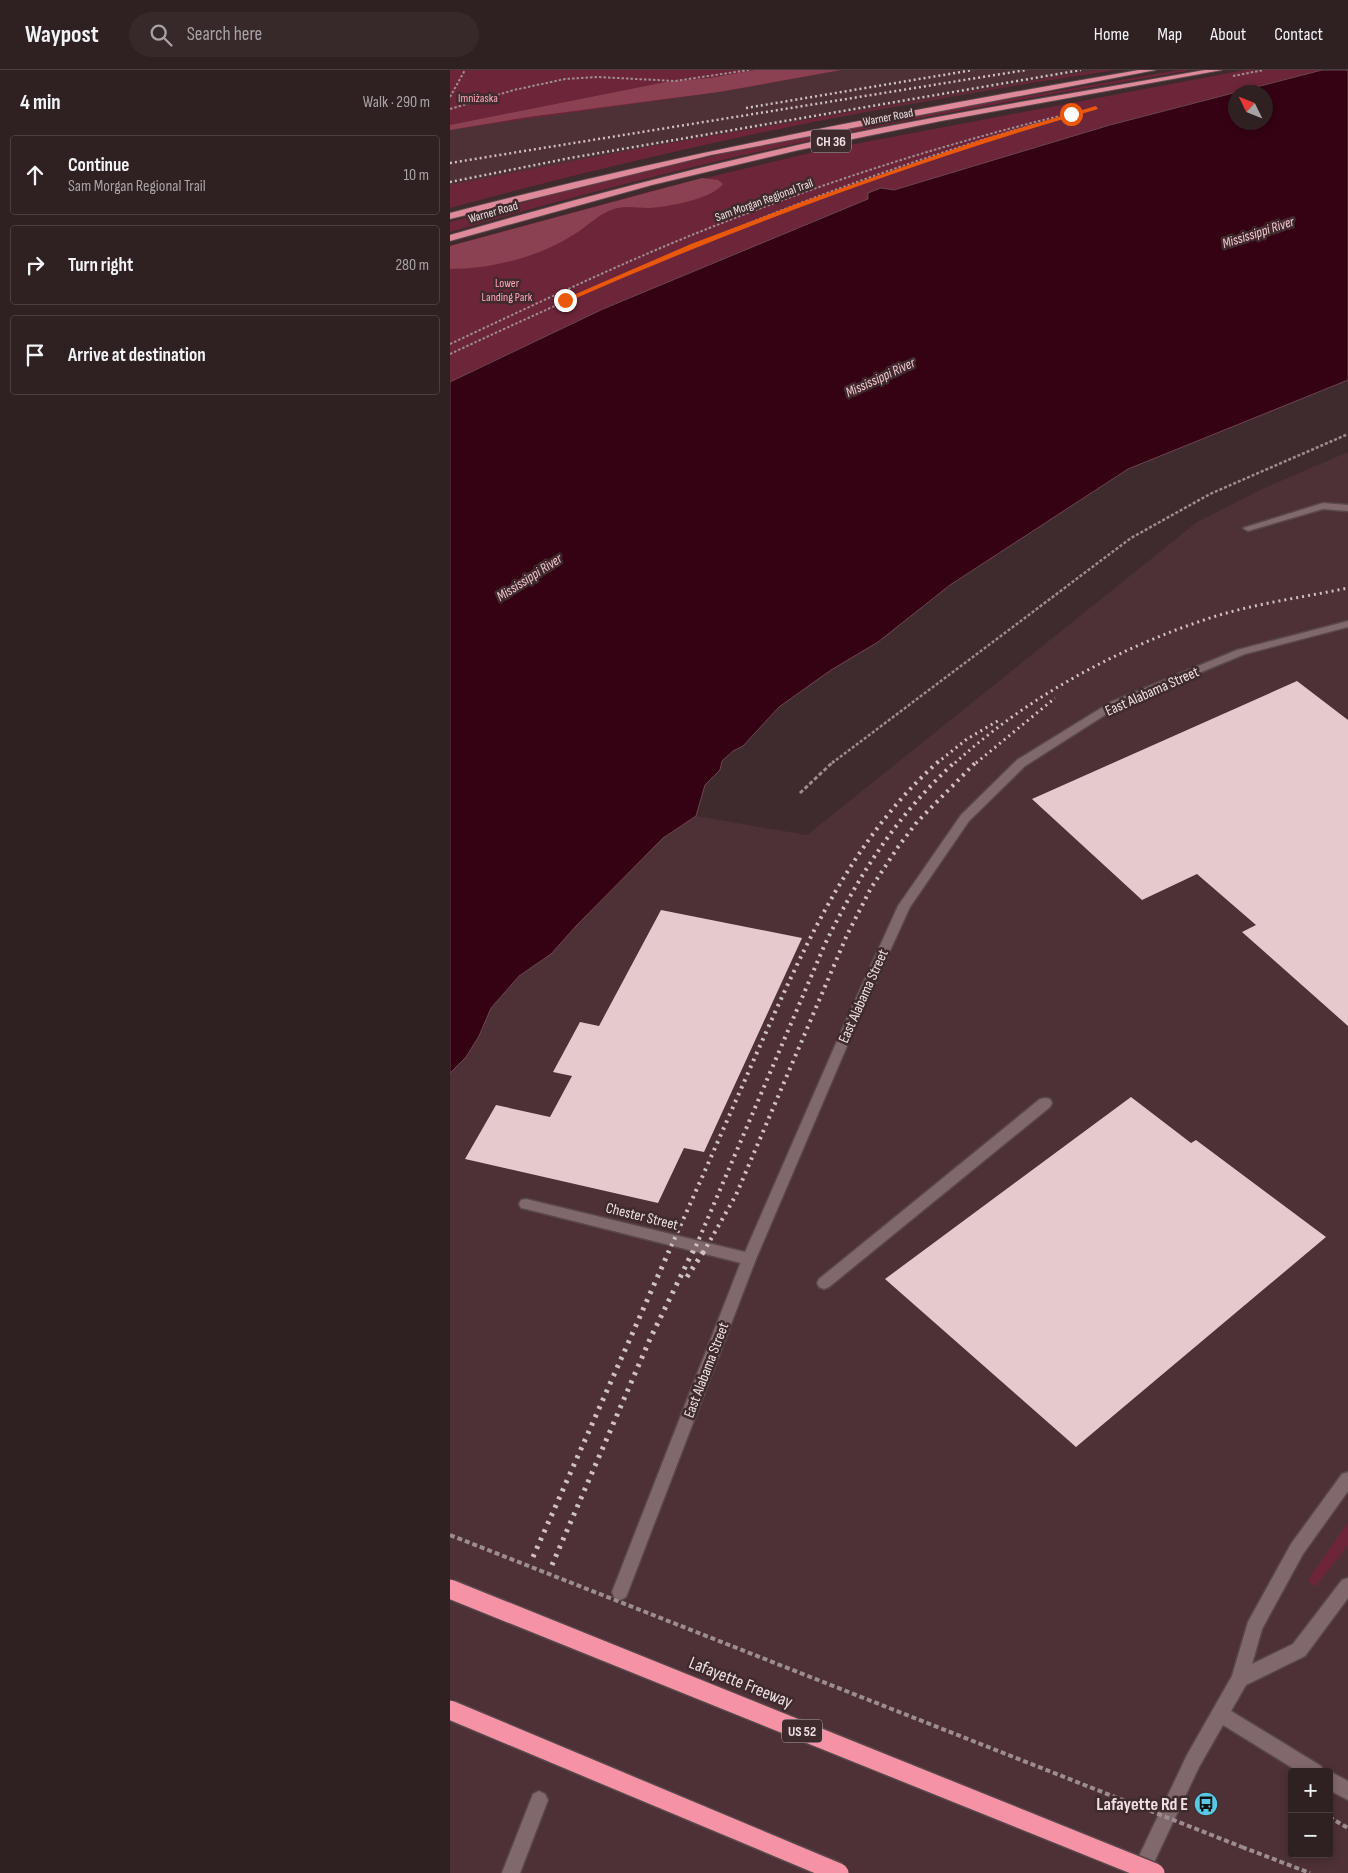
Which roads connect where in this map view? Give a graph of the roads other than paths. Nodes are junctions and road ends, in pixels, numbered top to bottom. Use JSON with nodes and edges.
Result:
{"nodes":[{"id":1,"x":1152,"y":70,"type":"edge"},
{"id":2,"x":1218,"y":70,"type":"edge"},
{"id":3,"x":450,"y":216,"type":"edge"},
{"id":4,"x":450,"y":238,"type":"edge"},
{"id":5,"x":1348,"y":508,"type":"edge"},
{"id":6,"x":1248,"y":528,"type":"dead end"},
{"id":7,"x":1348,"y":624,"type":"edge"},
{"id":8,"x":1045,"y":1103,"type":"dead end"},
{"id":9,"x":526,"y":1204,"type":"dead end"},
{"id":10,"x":749,"y":1259,"type":"junction"},
{"id":11,"x":824,"y":1283,"type":"dead end"},
{"id":12,"x":1348,"y":1479,"type":"edge"},
{"id":13,"x":1348,"y":1585,"type":"edge"},
{"id":14,"x":450,"y":1589,"type":"edge"},
{"id":15,"x":620,"y":1592,"type":"dead end"},
{"id":16,"x":1240,"y":1679,"type":"junction"},
{"id":17,"x":450,"y":1710,"type":"edge"},
{"id":18,"x":1220,"y":1714,"type":"junction"},
{"id":19,"x":1308,"y":1768,"type":"edge"},
{"id":20,"x":1333,"y":1783,"type":"edge"},
{"id":21,"x":1348,"y":1792,"type":"edge"},
{"id":22,"x":539,"y":1800,"type":"dead end"},
{"id":23,"x":511,"y":1873,"type":"edge"},
{"id":24,"x":839,"y":1873,"type":"edge"},
{"id":25,"x":1140,"y":1873,"type":"edge"},
{"id":26,"x":1155,"y":1873,"type":"edge"}],
"edges":[{"from":1,"to":3,"type":"highway","name":"Warner Road","number":"CH 36"},
{"from":2,"to":4,"type":"highway","name":"Warner Road","number":"CH 36"},
{"from":5,"to":6,"type":"street"},
{"from":7,"to":10,"type":"street","name":"East Alabama Street"},
{"from":8,"to":11,"type":"street"},
{"from":9,"to":10,"type":"street","name":"Chester Street"},
{"from":10,"to":15,"type":"street","name":"East Alabama Street"},
{"from":12,"to":16,"type":"street"},
{"from":13,"to":16,"type":"street"},
{"from":14,"to":26,"type":"highway","name":"Lafayette Freeway","number":"US 52","bridge":true},
{"from":16,"to":18,"type":"street"},
{"from":17,"to":24,"type":"highway","bridge":true},
{"from":18,"to":19,"type":"street"},
{"from":18,"to":25,"type":"street"},
{"from":20,"to":21,"type":"street"},
{"from":22,"to":23,"type":"street"}]}
